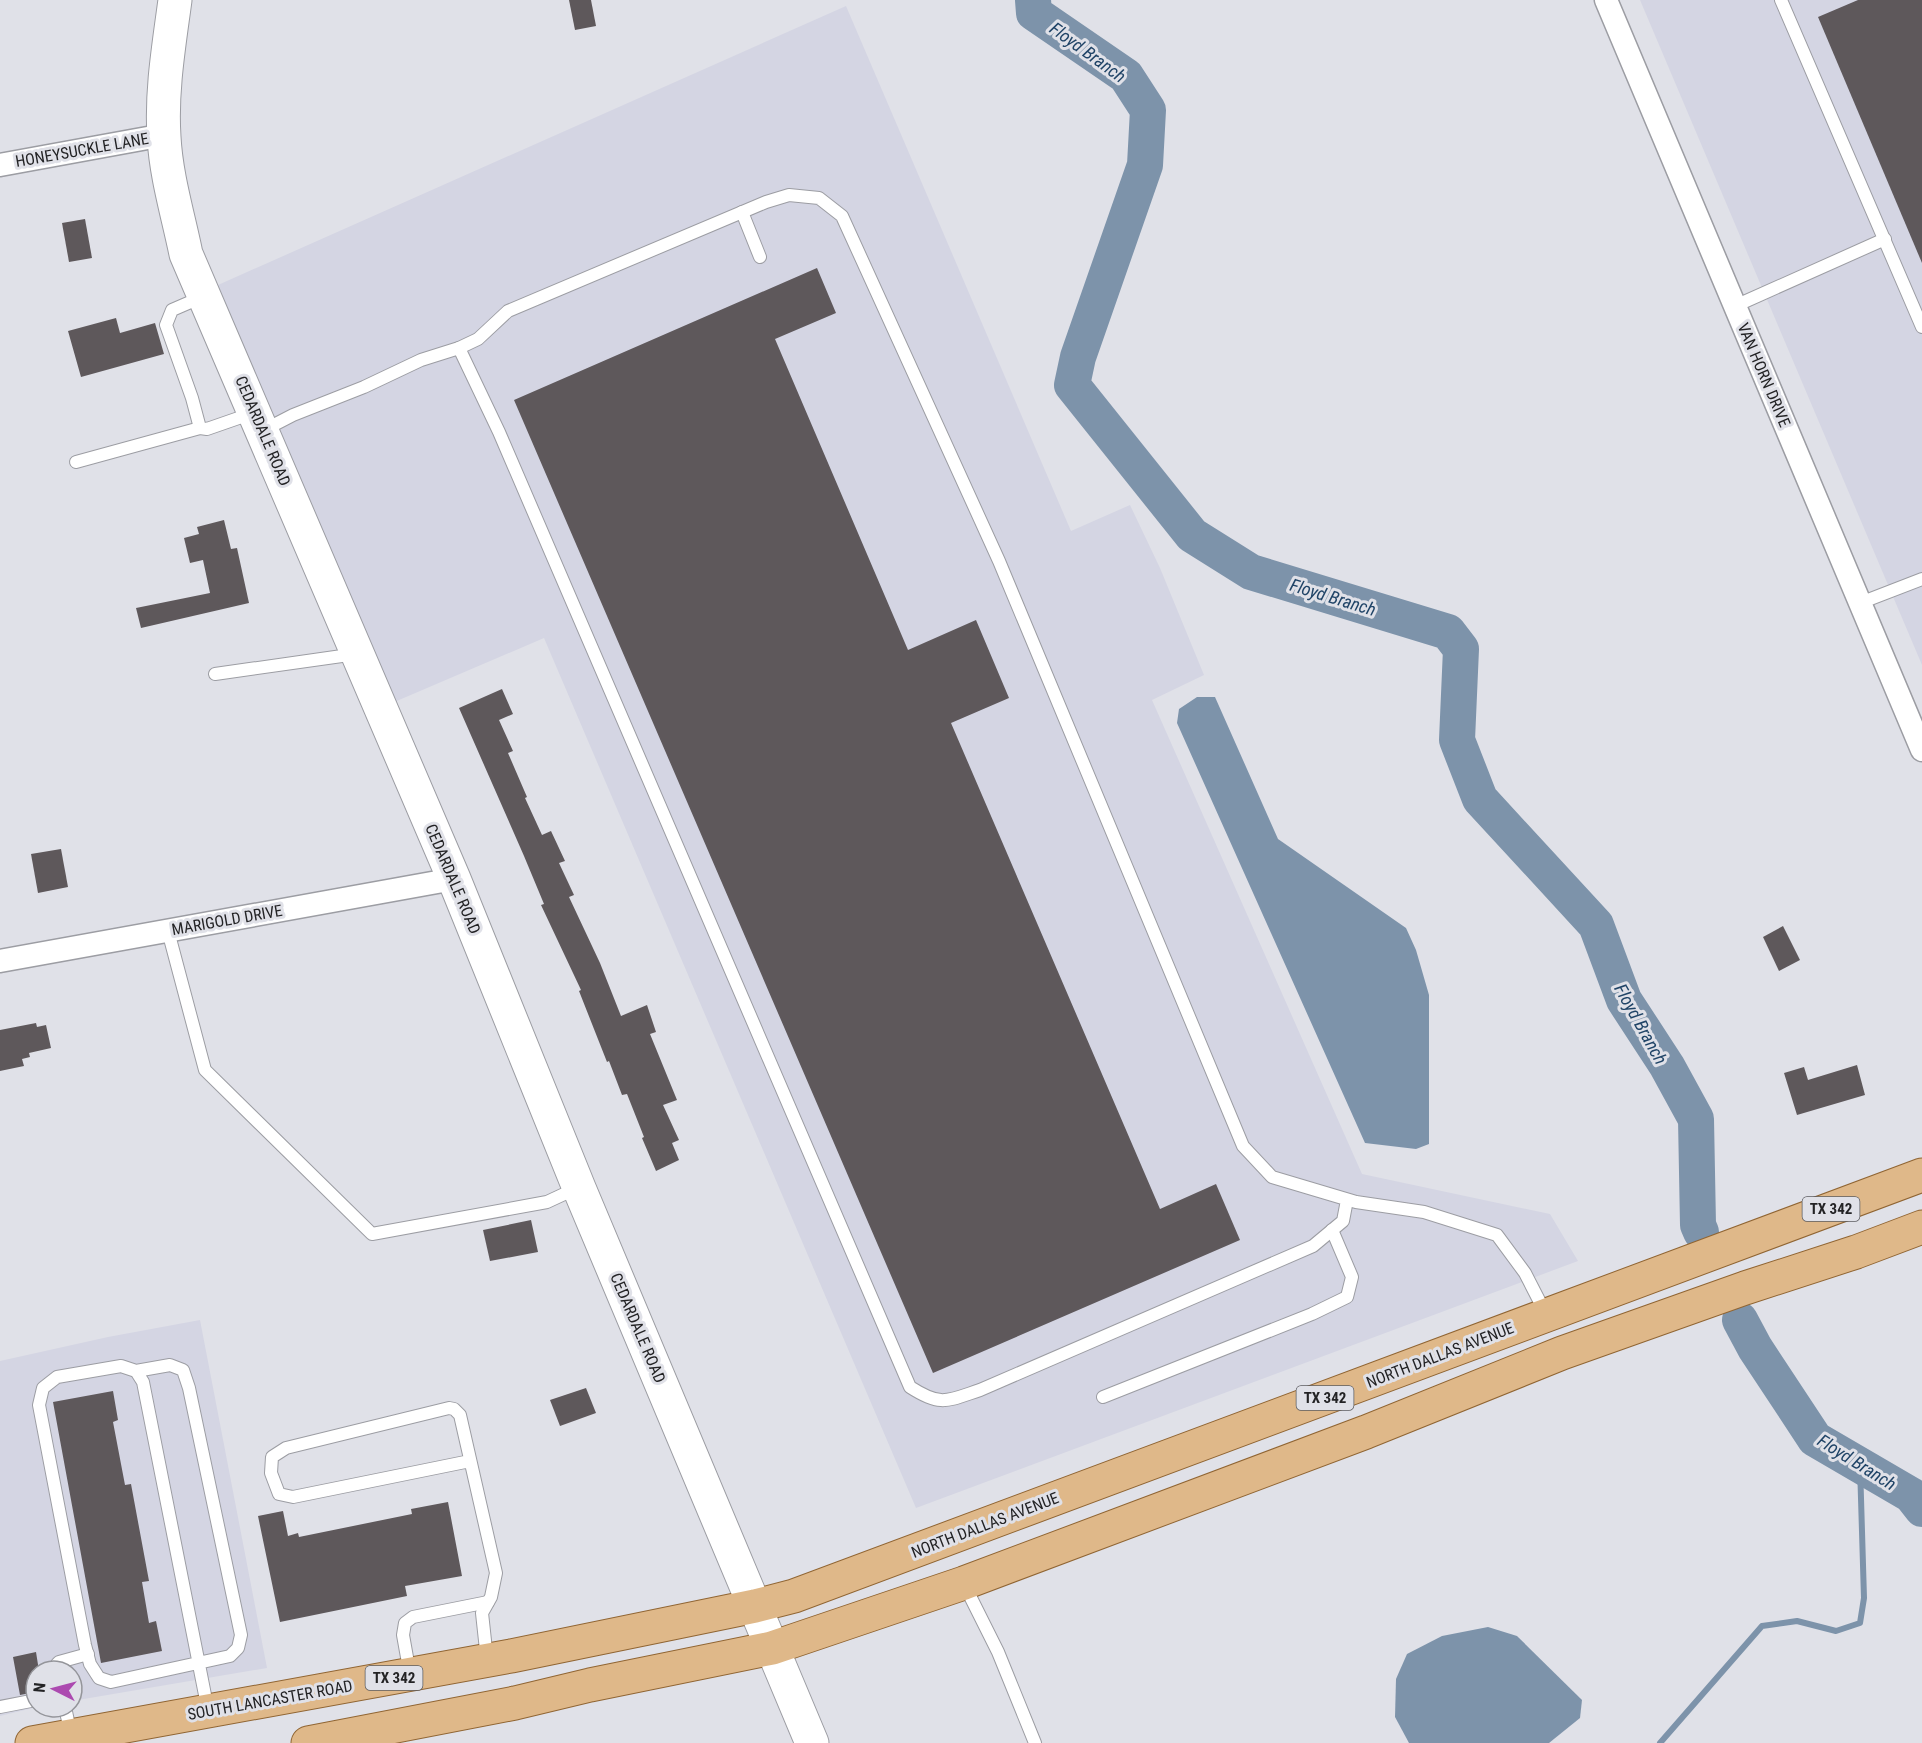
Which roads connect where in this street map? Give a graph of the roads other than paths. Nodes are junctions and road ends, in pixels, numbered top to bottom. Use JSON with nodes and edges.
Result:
{"nodes":[{"id":1,"x":175,"y":0,"type":"edge"},
{"id":2,"x":1606,"y":0,"type":"edge"},
{"id":3,"x":1780,"y":0,"type":"edge"},
{"id":4,"x":164,"y":135,"type":"junction"},
{"id":5,"x":0,"y":165,"type":"edge"},
{"id":6,"x":742,"y":212,"type":"junction"},
{"id":7,"x":1885,"y":239,"type":"junction"},
{"id":8,"x":760,"y":257,"type":"dead end"},
{"id":9,"x":204,"y":296,"type":"junction"},
{"id":10,"x":1735,"y":306,"type":"junction"},
{"id":11,"x":1922,"y":327,"type":"edge"},
{"id":12,"x":459,"y":348,"type":"junction"},
{"id":13,"x":258,"y":421,"type":"junction"},
{"id":14,"x":200,"y":428,"type":"junction"},
{"id":15,"x":76,"y":462,"type":"dead end"},
{"id":16,"x":1922,"y":579,"type":"edge"},
{"id":17,"x":1860,"y":603,"type":"junction"},
{"id":18,"x":357,"y":653,"type":"junction"},
{"id":19,"x":215,"y":674,"type":"dead end"},
{"id":20,"x":1922,"y":750,"type":"edge"},
{"id":21,"x":454,"y":879,"type":"junction"},
{"id":22,"x":168,"y":931,"type":"junction"},
{"id":23,"x":0,"y":961,"type":"edge"},
{"id":24,"x":1922,"y":1175,"type":"edge"},
{"id":25,"x":579,"y":1188,"type":"junction"},
{"id":26,"x":1347,"y":1200,"type":"junction"},
{"id":27,"x":1922,"y":1227,"type":"edge"},
{"id":28,"x":1332,"y":1230,"type":"junction"},
{"id":29,"x":1547,"y":1315,"type":"junction"},
{"id":30,"x":1562,"y":1353,"type":"junction"},
{"id":31,"x":136,"y":1371,"type":"junction"},
{"id":32,"x":1103,"y":1397,"type":"dead end"},
{"id":33,"x":470,"y":1461,"type":"junction"},
{"id":34,"x":964,"y":1583,"type":"junction"},
{"id":35,"x":488,"y":1602,"type":"junction"},
{"id":36,"x":755,"y":1606,"type":"junction"},
{"id":37,"x":772,"y":1648,"type":"junction"},
{"id":38,"x":88,"y":1654,"type":"junction"},
{"id":39,"x":70,"y":1659,"type":"edge"},
{"id":40,"x":488,"y":1661,"type":"junction"},
{"id":41,"x":199,"y":1662,"type":"junction"},
{"id":42,"x":410,"y":1675,"type":"junction"},
{"id":43,"x":24,"y":1702,"type":"edge"},
{"id":44,"x":0,"y":1707,"type":"edge"},
{"id":45,"x":208,"y":1711,"type":"junction"},
{"id":46,"x":68,"y":1721,"type":"edge"},
{"id":47,"x":32,"y":1743,"type":"edge"},
{"id":48,"x":309,"y":1743,"type":"edge"},
{"id":49,"x":812,"y":1743,"type":"edge"},
{"id":50,"x":1035,"y":1743,"type":"edge"}],
"edges":[{"from":1,"to":4,"type":"street","name":"CEDARDALE ROAD"},
{"from":2,"to":10,"type":"street","name":"VAN HORN DRIVE"},
{"from":3,"to":7,"type":"lane"},
{"from":4,"to":5,"type":"street","name":"HONEYSUCKLE LANE"},
{"from":4,"to":9,"type":"street","name":"CEDARDALE ROAD"},
{"from":6,"to":8,"type":"lane"},
{"from":6,"to":12,"type":"lane"},
{"from":6,"to":26,"type":"lane"},
{"from":7,"to":10,"type":"lane"},
{"from":7,"to":11,"type":"lane"},
{"from":9,"to":13,"type":"street","name":"CEDARDALE ROAD"},
{"from":9,"to":14,"type":"lane"},
{"from":10,"to":17,"type":"street","name":"VAN HORN DRIVE"},
{"from":12,"to":13,"type":"lane"},
{"from":12,"to":28,"type":"lane"},
{"from":13,"to":14,"type":"lane"},
{"from":13,"to":18,"type":"street","name":"CEDARDALE ROAD"},
{"from":14,"to":15,"type":"lane"},
{"from":16,"to":17,"type":"lane"},
{"from":17,"to":20,"type":"street","name":"VAN HORN DRIVE"},
{"from":18,"to":19,"type":"lane"},
{"from":18,"to":21,"type":"street","name":"CEDARDALE ROAD"},
{"from":21,"to":22,"type":"street","name":"MARIGOLD DRIVE"},
{"from":21,"to":25,"type":"street","name":"CEDARDALE ROAD"},
{"from":22,"to":23,"type":"street","name":"MARIGOLD DRIVE"},
{"from":22,"to":25,"type":"lane"},
{"from":24,"to":29,"type":"main road","name":"NORTH DALLAS AVENUE","number":"TX 342"},
{"from":25,"to":36,"type":"street","name":"CEDARDALE ROAD"},
{"from":26,"to":28,"type":"lane"},
{"from":26,"to":29,"type":"lane"},
{"from":27,"to":30,"type":"main road"},
{"from":28,"to":32,"type":"lane"},
{"from":29,"to":30,"type":"main road"},
{"from":29,"to":36,"type":"main road","name":"NORTH DALLAS AVENUE","number":"TX 342"},
{"from":30,"to":34,"type":"main road"},
{"from":31,"to":38,"type":"lane"},
{"from":31,"to":41,"type":"lane"},
{"from":31,"to":41,"type":"lane"},
{"from":33,"to":33,"type":"lane"},
{"from":33,"to":35,"type":"lane"},
{"from":34,"to":37,"type":"main road"},
{"from":34,"to":50,"type":"lane"},
{"from":35,"to":40,"type":"lane"},
{"from":35,"to":42,"type":"lane"},
{"from":36,"to":37,"type":"street","name":"CEDARDALE ROAD"},
{"from":36,"to":40,"type":"main road","name":"SOUTH LANCASTER ROAD","number":"TX 342"},
{"from":37,"to":48,"type":"main road"},
{"from":37,"to":49,"type":"street","name":"CEDARDALE ROAD"},
{"from":38,"to":39,"type":"lane"},
{"from":38,"to":41,"type":"lane"},
{"from":40,"to":42,"type":"main road","name":"SOUTH LANCASTER ROAD","number":"TX 342"},
{"from":41,"to":45,"type":"lane"},
{"from":42,"to":45,"type":"main road","name":"SOUTH LANCASTER ROAD","number":"TX 342"},
{"from":43,"to":44,"type":"lane"},
{"from":45,"to":46,"type":"main road","name":"SOUTH LANCASTER ROAD","number":"TX 342"},
{"from":46,"to":47,"type":"main road","name":"SOUTH LANCASTER ROAD","number":"TX 342"}]}
